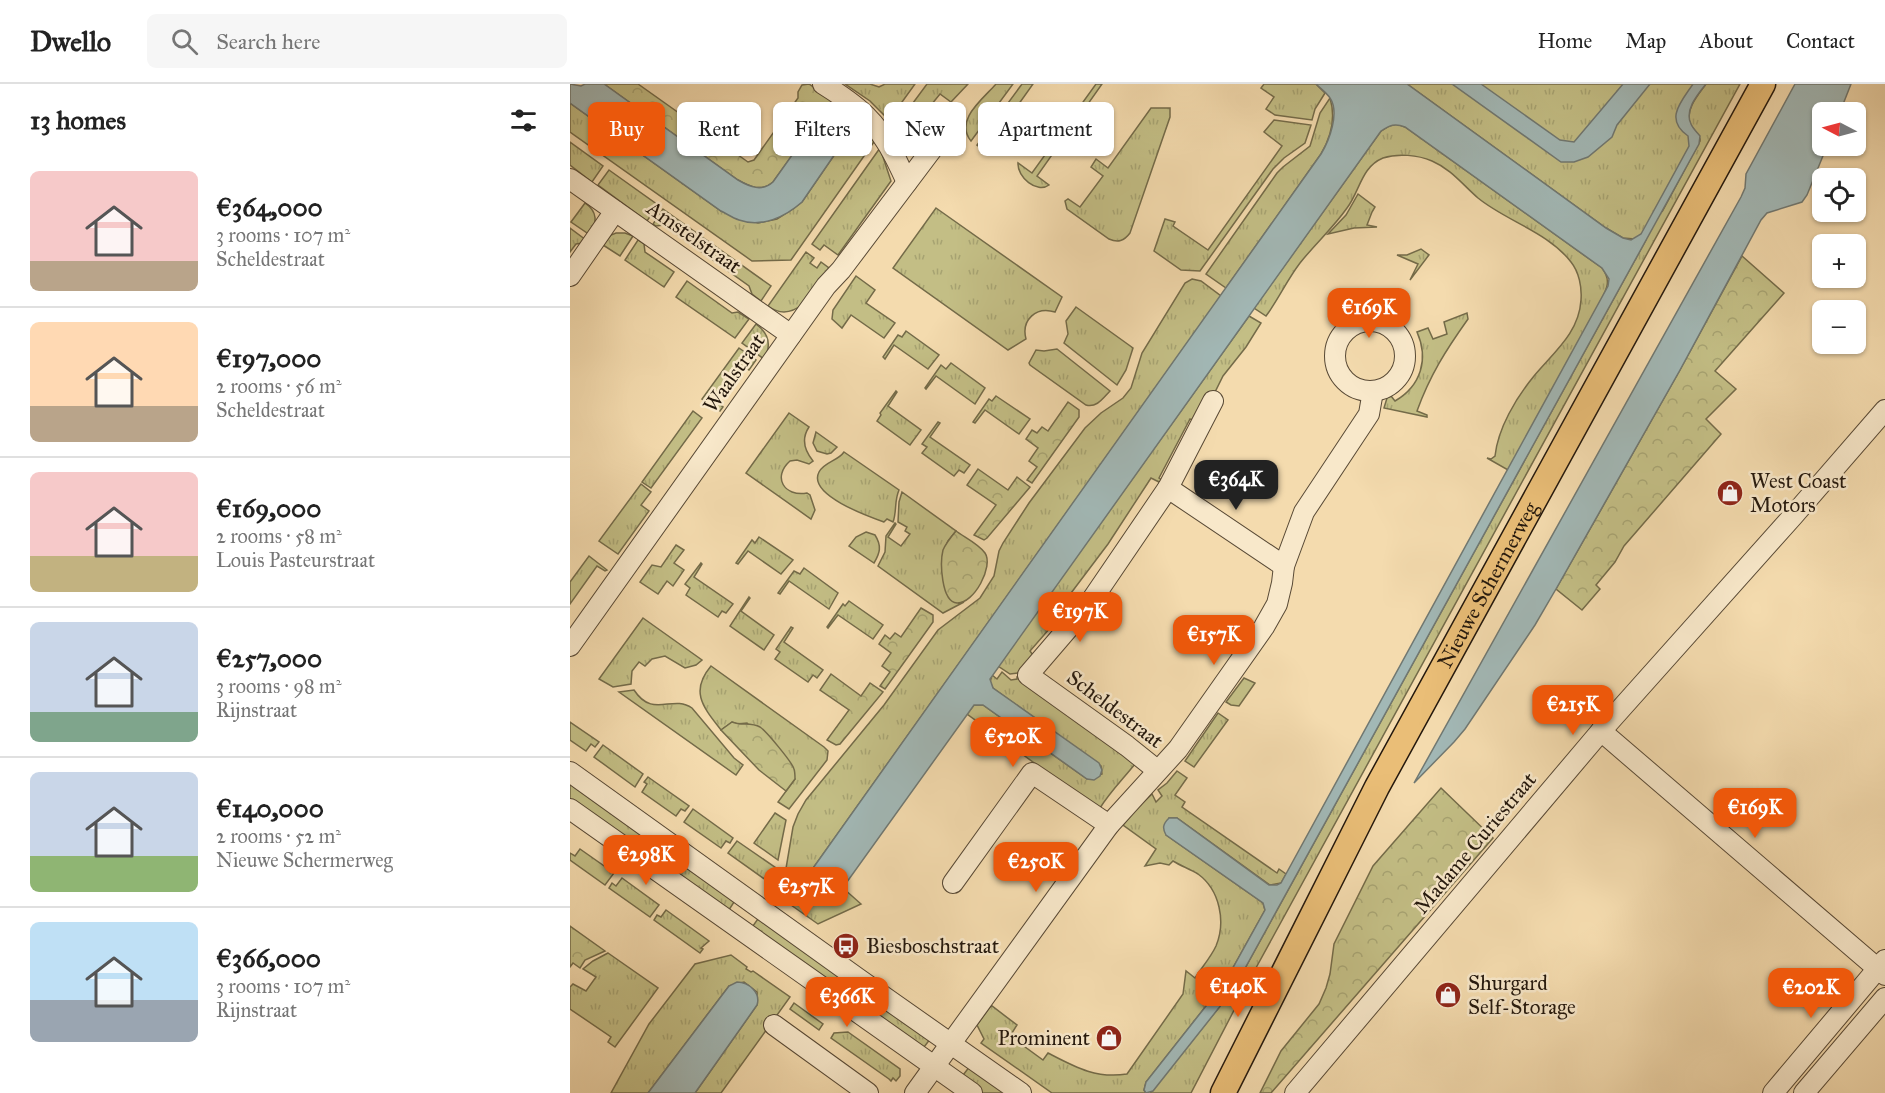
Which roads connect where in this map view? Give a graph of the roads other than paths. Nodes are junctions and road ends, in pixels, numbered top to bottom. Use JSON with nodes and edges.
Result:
{"nodes":[{"id":1,"x":823,"y":84,"type":"edge"},
{"id":2,"x":1763,"y":84,"type":"edge"},
{"id":3,"x":927,"y":156,"type":"edge"},
{"id":4,"x":570,"y":179,"type":"edge"},
{"id":5,"x":907,"y":182,"type":"junction"},
{"id":6,"x":615,"y":211,"type":"junction"},
{"id":7,"x":570,"y":276,"type":"edge"},
{"id":8,"x":791,"y":334,"type":"junction"},
{"id":9,"x":1373,"y":391,"type":"dead end"},
{"id":10,"x":1213,"y":401,"type":"dead end"},
{"id":11,"x":1885,"y":410,"type":"edge"},
{"id":12,"x":1167,"y":488,"type":"junction"},
{"id":13,"x":1284,"y":566,"type":"junction"},
{"id":14,"x":570,"y":646,"type":"edge"},
{"id":15,"x":1601,"y":731,"type":"junction"},
{"id":16,"x":1157,"y":770,"type":"junction"},
{"id":17,"x":570,"y":772,"type":"edge"},
{"id":18,"x":570,"y":809,"type":"edge"},
{"id":19,"x":1109,"y":825,"type":"junction"},
{"id":20,"x":953,"y":883,"type":"dead end"},
{"id":21,"x":1882,"y":968,"type":"edge"},
{"id":22,"x":1885,"y":998,"type":"edge"},
{"id":23,"x":774,"y":1025,"type":"dead end"},
{"id":24,"x":951,"y":1044,"type":"junction"},
{"id":25,"x":1802,"y":1059,"type":"junction"},
{"id":26,"x":934,"y":1066,"type":"junction"},
{"id":27,"x":1820,"y":1074,"type":"junction"},
{"id":28,"x":868,"y":1093,"type":"edge"},
{"id":29,"x":915,"y":1093,"type":"edge"},
{"id":30,"x":972,"y":1093,"type":"edge"},
{"id":31,"x":1021,"y":1093,"type":"edge"},
{"id":32,"x":1223,"y":1093,"type":"edge"},
{"id":33,"x":1295,"y":1093,"type":"edge"},
{"id":34,"x":1773,"y":1093,"type":"edge"},
{"id":35,"x":1804,"y":1093,"type":"edge"}],
"edges":[{"from":1,"to":5,"type":"street"},
{"from":2,"to":32,"type":"main road","name":"Nieuwe Schermerweg"},
{"from":3,"to":5,"type":"street","name":"Waalstraat"},
{"from":4,"to":6,"type":"street","name":"Amstelstraat"},
{"from":5,"to":8,"type":"street","name":"Waalstraat"},
{"from":6,"to":7,"type":"street"},
{"from":6,"to":8,"type":"street","name":"Amstelstraat"},
{"from":8,"to":14,"type":"street","name":"Waalstraat"},
{"from":9,"to":13,"type":"street","name":"Scheldestraat"},
{"from":10,"to":12,"type":"street","name":"Scheldestraat"},
{"from":11,"to":15,"type":"street","name":"Madame Curiestraat"},
{"from":12,"to":13,"type":"street"},
{"from":12,"to":16,"type":"street","name":"Scheldestraat"},
{"from":13,"to":16,"type":"street","name":"Scheldestraat"},
{"from":15,"to":21,"type":"street"},
{"from":15,"to":33,"type":"street","name":"Madame Curiestraat"},
{"from":16,"to":19,"type":"street","name":"Scheldestraat"},
{"from":17,"to":24,"type":"street"},
{"from":18,"to":26,"type":"street"},
{"from":19,"to":20,"type":"street"},
{"from":19,"to":24,"type":"street","name":"Scheldestraat"},
{"from":21,"to":25,"type":"street"},
{"from":22,"to":27,"type":"street"},
{"from":23,"to":28,"type":"street"},
{"from":24,"to":26,"type":"street","name":"Scheldestraat"},
{"from":24,"to":31,"type":"street"},
{"from":25,"to":27,"type":"street"},
{"from":25,"to":34,"type":"street"},
{"from":26,"to":29,"type":"street"},
{"from":26,"to":30,"type":"street"},
{"from":27,"to":35,"type":"street"}]}
